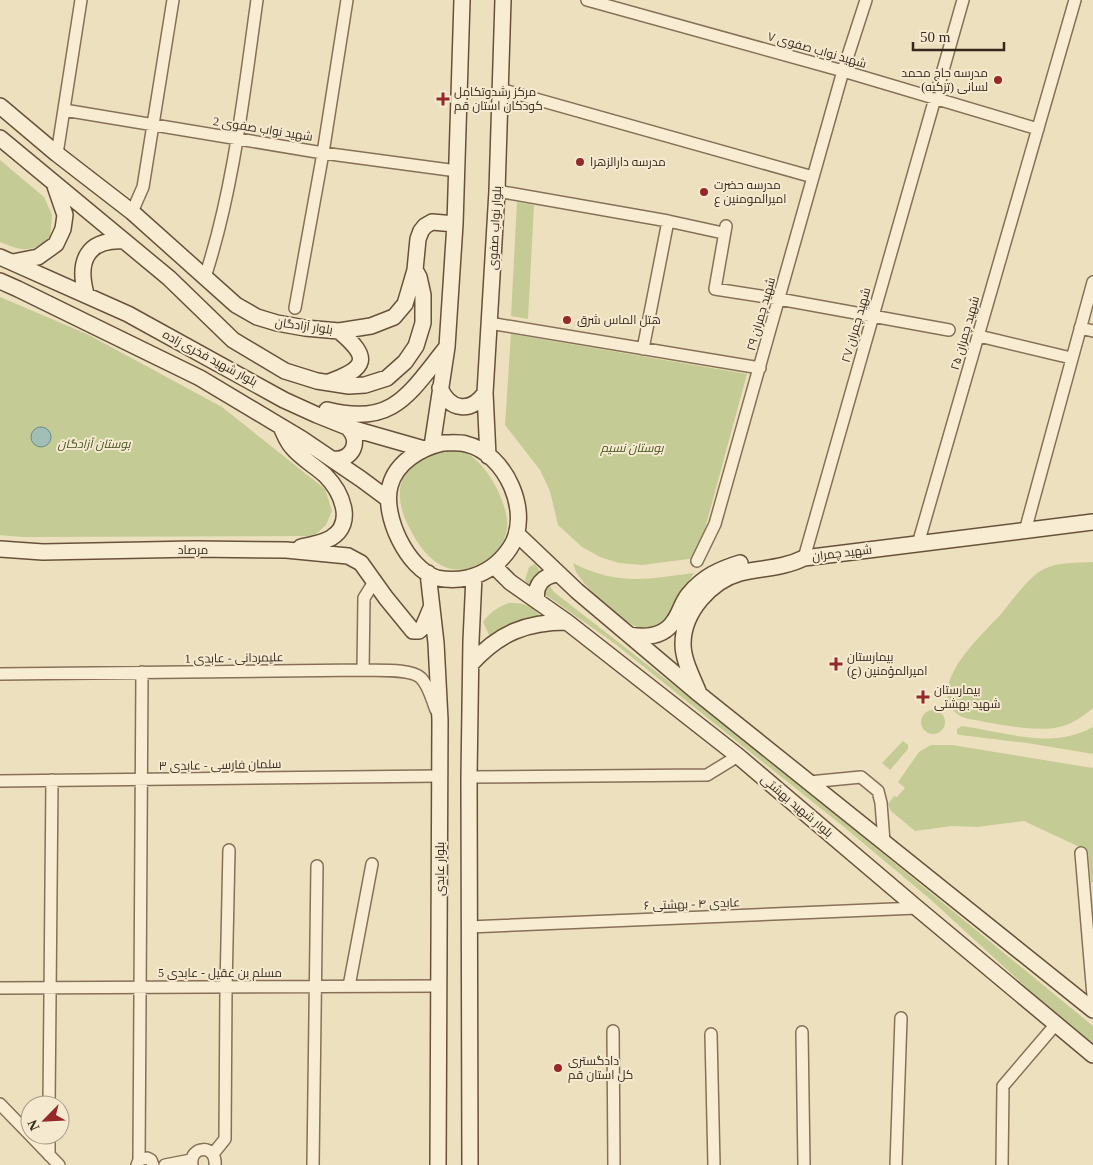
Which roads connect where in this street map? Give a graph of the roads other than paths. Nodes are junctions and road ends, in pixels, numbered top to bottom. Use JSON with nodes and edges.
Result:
{"nodes":[{"id":1,"x":81,"y":0,"type":"edge"},
{"id":2,"x":173,"y":0,"type":"edge"},
{"id":3,"x":257,"y":0,"type":"edge"},
{"id":4,"x":347,"y":0,"type":"edge"},
{"id":5,"x":462,"y":0,"type":"edge"},
{"id":6,"x":503,"y":0,"type":"edge"},
{"id":7,"x":587,"y":0,"type":"edge"},
{"id":8,"x":866,"y":0,"type":"edge"},
{"id":9,"x":963,"y":0,"type":"edge"},
{"id":10,"x":1075,"y":0,"type":"edge"},
{"id":11,"x":843,"y":71,"type":"junction"},
{"id":12,"x":500,"y":90,"type":"junction"},
{"id":13,"x":935,"y":100,"type":"junction"},
{"id":14,"x":0,"y":106,"type":"edge"},
{"id":15,"x":64,"y":110,"type":"junction"},
{"id":16,"x":153,"y":125,"type":"junction"},
{"id":17,"x":1038,"y":129,"type":"junction"},
{"id":18,"x":0,"y":138,"type":"edge"},
{"id":19,"x":237,"y":139,"type":"junction"},
{"id":20,"x":323,"y":153,"type":"junction"},
{"id":21,"x":57,"y":154,"type":"junction"},
{"id":22,"x":457,"y":170,"type":"junction"},
{"id":23,"x":812,"y":177,"type":"junction"},
{"id":24,"x":53,"y":182,"type":"junction"},
{"id":25,"x":497,"y":191,"type":"junction"},
{"id":26,"x":132,"y":212,"type":"junction"},
{"id":27,"x":668,"y":221,"type":"junction"},
{"id":28,"x":455,"y":224,"type":"junction"},
{"id":29,"x":124,"y":241,"type":"junction"},
{"id":30,"x":6,"y":260,"type":"edge"},
{"id":31,"x":415,"y":270,"type":"junction"},
{"id":32,"x":205,"y":277,"type":"junction"},
{"id":33,"x":0,"y":282,"type":"edge"},
{"id":34,"x":1093,"y":282,"type":"edge"},
{"id":35,"x":86,"y":294,"type":"junction"},
{"id":36,"x":779,"y":299,"type":"junction"},
{"id":37,"x":295,"y":308,"type":"dead end"},
{"id":38,"x":873,"y":316,"type":"junction"},
{"id":39,"x":489,"y":323,"type":"junction"},
{"id":40,"x":1080,"y":328,"type":"junction"},
{"id":41,"x":949,"y":330,"type":"dead end"},
{"id":42,"x":339,"y":331,"type":"junction"},
{"id":43,"x":1093,"y":331,"type":"edge"},
{"id":44,"x":979,"y":336,"type":"junction"},
{"id":45,"x":447,"y":347,"type":"junction"},
{"id":46,"x":643,"y":349,"type":"junction"},
{"id":47,"x":1071,"y":358,"type":"junction"},
{"id":48,"x":760,"y":368,"type":"junction"},
{"id":49,"x":328,"y":383,"type":"junction"},
{"id":50,"x":440,"y":388,"type":"junction"},
{"id":51,"x":485,"y":393,"type":"junction"},
{"id":52,"x":284,"y":400,"type":"junction"},
{"id":53,"x":280,"y":426,"type":"junction"},
{"id":54,"x":347,"y":427,"type":"junction"},
{"id":55,"x":428,"y":447,"type":"junction"},
{"id":56,"x":488,"y":456,"type":"junction"},
{"id":57,"x":333,"y":459,"type":"junction"},
{"id":58,"x":388,"y":499,"type":"junction"},
{"id":59,"x":1093,"y":522,"type":"edge"},
{"id":60,"x":1025,"y":531,"type":"junction"},
{"id":61,"x":517,"y":534,"type":"junction"},
{"id":62,"x":918,"y":544,"type":"junction"},
{"id":63,"x":0,"y":548,"type":"edge"},
{"id":64,"x":286,"y":550,"type":"junction"},
{"id":65,"x":804,"y":558,"type":"junction"},
{"id":66,"x":697,"y":561,"type":"dead end"},
{"id":67,"x":494,"y":566,"type":"junction"},
{"id":68,"x":428,"y":573,"type":"junction"},
{"id":69,"x":558,"y":574,"type":"junction"},
{"id":70,"x":474,"y":576,"type":"junction"},
{"id":71,"x":374,"y":582,"type":"junction"},
{"id":72,"x":537,"y":600,"type":"junction"},
{"id":73,"x":431,"y":608,"type":"junction"},
{"id":74,"x":567,"y":622,"type":"junction"},
{"id":75,"x":629,"y":636,"type":"junction"},
{"id":76,"x":471,"y":664,"type":"junction"},
{"id":77,"x":363,"y":670,"type":"junction"},
{"id":78,"x":142,"y":672,"type":"junction"},
{"id":79,"x":0,"y":674,"type":"edge"},
{"id":80,"x":699,"y":694,"type":"junction"},
{"id":81,"x":440,"y":720,"type":"junction"},
{"id":82,"x":738,"y":756,"type":"junction"},
{"id":83,"x":440,"y":776,"type":"junction"},
{"id":84,"x":469,"y":777,"type":"junction"},
{"id":85,"x":52,"y":780,"type":"junction"},
{"id":86,"x":142,"y":780,"type":"junction"},
{"id":87,"x":0,"y":781,"type":"edge"},
{"id":88,"x":809,"y":782,"type":"junction"},
{"id":89,"x":884,"y":842,"type":"junction"},
{"id":90,"x":229,"y":850,"type":"dead end"},
{"id":91,"x":1081,"y":853,"type":"dead end"},
{"id":92,"x":372,"y":864,"type":"dead end"},
{"id":93,"x":317,"y":866,"type":"dead end"},
{"id":94,"x":917,"y":908,"type":"junction"},
{"id":95,"x":469,"y":927,"type":"junction"},
{"id":96,"x":314,"y":986,"type":"junction"},
{"id":97,"x":349,"y":986,"type":"junction"},
{"id":98,"x":440,"y":986,"type":"junction"},
{"id":99,"x":139,"y":987,"type":"junction"},
{"id":100,"x":226,"y":987,"type":"junction"},
{"id":101,"x":0,"y":988,"type":"edge"},
{"id":102,"x":50,"y":988,"type":"junction"},
{"id":103,"x":1093,"y":996,"type":"edge"},
{"id":104,"x":1093,"y":1010,"type":"edge"},
{"id":105,"x":901,"y":1018,"type":"dead end"},
{"id":106,"x":1056,"y":1024,"type":"junction"},
{"id":107,"x":613,"y":1031,"type":"dead end"},
{"id":108,"x":802,"y":1032,"type":"dead end"},
{"id":109,"x":711,"y":1034,"type":"dead end"},
{"id":110,"x":1093,"y":1055,"type":"edge"},
{"id":111,"x":49,"y":1095,"type":"edge"},
{"id":112,"x":0,"y":1104,"type":"edge"},
{"id":113,"x":20,"y":1125,"type":"edge"},
{"id":114,"x":40,"y":1145,"type":"edge"},
{"id":115,"x":49,"y":1145,"type":"edge"},
{"id":116,"x":49,"y":1155,"type":"junction"},
{"id":117,"x":214,"y":1159,"type":"edge"},
{"id":118,"x":192,"y":1162,"type":"edge"},
{"id":119,"x":138,"y":1163,"type":"edge"},
{"id":120,"x":59,"y":1165,"type":"edge"},
{"id":121,"x":153,"y":1165,"type":"edge"},
{"id":122,"x":165,"y":1165,"type":"edge"},
{"id":123,"x":312,"y":1165,"type":"edge"},
{"id":124,"x":438,"y":1165,"type":"edge"},
{"id":125,"x":470,"y":1165,"type":"edge"},
{"id":126,"x":614,"y":1165,"type":"edge"},
{"id":127,"x":714,"y":1165,"type":"edge"},
{"id":128,"x":804,"y":1165,"type":"edge"},
{"id":129,"x":896,"y":1165,"type":"edge"},
{"id":130,"x":1002,"y":1165,"type":"edge"}],
"edges":[{"from":1,"to":15,"type":"street"},
{"from":2,"to":16,"type":"street"},
{"from":3,"to":19,"type":"street"},
{"from":4,"to":20,"type":"street"},
{"from":5,"to":22,"type":"main road"},
{"from":6,"to":12,"type":"main road","name":"بلوار نواب صفوی"},
{"from":7,"to":11,"type":"street","name":"شهید نواب صفوی ۷"},
{"from":8,"to":11,"type":"street","name":"شهید چمران ۲۹"},
{"from":9,"to":13,"type":"street","name":"شهید چمران ۲۷"},
{"from":10,"to":17,"type":"street","name":"شهید چمران ۲۵"},
{"from":11,"to":13,"type":"street","name":"شهید نواب صفوی ۷"},
{"from":11,"to":23,"type":"street","name":"شهید چمران ۲۹"},
{"from":12,"to":23,"type":"street"},
{"from":12,"to":25,"type":"main road","name":"بلوار نواب صفوی"},
{"from":13,"to":17,"type":"street","name":"شهید نواب صفوی ۷"},
{"from":13,"to":38,"type":"street","name":"شهید چمران ۲۷"},
{"from":14,"to":21,"type":"main road","name":"بلوار آزادگان"},
{"from":15,"to":16,"type":"street","name":"شهید نواب صفوی 2"},
{"from":15,"to":21,"type":"street"},
{"from":16,"to":19,"type":"street","name":"شهید نواب صفوی 2"},
{"from":16,"to":26,"type":"street"},
{"from":17,"to":44,"type":"street","name":"شهید چمران ۲۵"},
{"from":18,"to":24,"type":"main road"},
{"from":19,"to":20,"type":"street","name":"شهید نواب صفوی 2"},
{"from":19,"to":32,"type":"street"},
{"from":20,"to":22,"type":"street","name":"شهید نواب صفوی 2"},
{"from":20,"to":37,"type":"street"},
{"from":21,"to":26,"type":"main road","name":"بلوار آزادگان"},
{"from":22,"to":28,"type":"main road"},
{"from":23,"to":36,"type":"street","name":"شهید چمران ۲۹"},
{"from":24,"to":29,"type":"main road"},
{"from":24,"to":30,"type":"main road"},
{"from":25,"to":27,"type":"street"},
{"from":25,"to":39,"type":"main road","name":"بلوار نواب صفوی"},
{"from":26,"to":32,"type":"main road","name":"بلوار آزادگان"},
{"from":27,"to":36,"type":"street"},
{"from":27,"to":46,"type":"street"},
{"from":28,"to":31,"type":"main road"},
{"from":28,"to":45,"type":"main road"},
{"from":29,"to":35,"type":"main road"},
{"from":29,"to":49,"type":"main road"},
{"from":30,"to":35,"type":"main road","name":"بلوار شهید فخری زاده"},
{"from":31,"to":42,"type":"main road","name":"بلوار آزادگان"},
{"from":31,"to":49,"type":"main road"},
{"from":32,"to":42,"type":"main road","name":"بلوار آزادگان"},
{"from":33,"to":53,"type":"main road","name":"بلوار شهید فخری زاده"},
{"from":34,"to":40,"type":"street"},
{"from":35,"to":52,"type":"main road","name":"بلوار شهید فخری زاده"},
{"from":36,"to":38,"type":"street"},
{"from":36,"to":48,"type":"street","name":"شهید چمران ۲۹"},
{"from":38,"to":41,"type":"street"},
{"from":38,"to":65,"type":"street","name":"شهید چمران ۲۷"},
{"from":39,"to":46,"type":"street"},
{"from":39,"to":51,"type":"main road","name":"بلوار نواب صفوی"},
{"from":40,"to":43,"type":"street"},
{"from":40,"to":47,"type":"street"},
{"from":42,"to":49,"type":"main road"},
{"from":44,"to":47,"type":"street"},
{"from":44,"to":62,"type":"street","name":"شهید چمران ۲۵"},
{"from":45,"to":50,"type":"main road"},
{"from":45,"to":52,"type":"main road"},
{"from":46,"to":48,"type":"street"},
{"from":47,"to":60,"type":"street"},
{"from":48,"to":66,"type":"street","name":"شهید چمران ۲۹"},
{"from":50,"to":51,"type":"main road"},
{"from":50,"to":55,"type":"main road"},
{"from":51,"to":56,"type":"main road","name":"بلوار نواب صفوی"},
{"from":52,"to":54,"type":"main road","name":"بلوار شهید فخری زاده"},
{"from":53,"to":57,"type":"main road","name":"بلوار شهید فخری زاده"},
{"from":53,"to":64,"type":"main road"},
{"from":54,"to":55,"type":"main road","name":"بلوار شهید فخری زاده"},
{"from":54,"to":57,"type":"main road"},
{"from":55,"to":56,"type":"main road"},
{"from":55,"to":58,"type":"main road"},
{"from":56,"to":61,"type":"main road"},
{"from":57,"to":58,"type":"main road","name":"بلوار شهید فخری زاده"},
{"from":58,"to":68,"type":"main road"},
{"from":59,"to":60,"type":"main road","name":"شهید چمران"},
{"from":60,"to":62,"type":"main road","name":"شهید چمران"},
{"from":61,"to":67,"type":"main road"},
{"from":61,"to":69,"type":"main road","name":"بلوار شهید بهشتی"},
{"from":62,"to":65,"type":"main road","name":"شهید چمران"},
{"from":63,"to":64,"type":"main road","name":"مرصاد"},
{"from":64,"to":71,"type":"main road","name":"مرصاد"},
{"from":65,"to":75,"type":"main road"},
{"from":65,"to":80,"type":"main road","name":"شهید چمران"},
{"from":67,"to":70,"type":"main road"},
{"from":67,"to":72,"type":"main road","name":"بلوار شهید بهشتی"},
{"from":68,"to":70,"type":"main road"},
{"from":68,"to":73,"type":"main road","name":"بلوار عابدی"},
{"from":69,"to":72,"type":"main road"},
{"from":69,"to":75,"type":"main road","name":"بلوار شهید بهشتی"},
{"from":70,"to":76,"type":"main road"},
{"from":71,"to":73,"type":"main road","name":"مرصاد"},
{"from":71,"to":77,"type":"street"},
{"from":72,"to":74,"type":"main road","name":"بلوار شهید بهشتی"},
{"from":73,"to":81,"type":"main road","name":"بلوار عابدی"},
{"from":74,"to":76,"type":"main road"},
{"from":74,"to":82,"type":"main road","name":"بلوار شهید بهشتی"},
{"from":75,"to":80,"type":"main road","name":"بلوار شهید بهشتی"},
{"from":76,"to":84,"type":"main road"},
{"from":77,"to":78,"type":"street","name":"علیمردانی - عابدی 1"},
{"from":77,"to":81,"type":"street","name":"علیمردانی - عابدی 1"},
{"from":78,"to":79,"type":"street","name":"علیمردانی - عابدی 1"},
{"from":78,"to":86,"type":"street"},
{"from":80,"to":88,"type":"main road","name":"بلوار شهید بهشتی"},
{"from":81,"to":83,"type":"main road","name":"بلوار عابدی"},
{"from":82,"to":84,"type":"street"},
{"from":82,"to":94,"type":"main road","name":"بلوار شهید بهشتی"},
{"from":83,"to":86,"type":"street","name":"سلمان فارسی - عابدی ۳"},
{"from":83,"to":98,"type":"main road","name":"بلوار عابدی"},
{"from":84,"to":95,"type":"main road"},
{"from":85,"to":86,"type":"street","name":"سلمان فارسی - عابدی ۳"},
{"from":85,"to":87,"type":"street","name":"سلمان فارسی - عابدی ۳"},
{"from":85,"to":102,"type":"street"},
{"from":86,"to":99,"type":"street"},
{"from":88,"to":89,"type":"main road","name":"بلوار شهید بهشتی"},
{"from":88,"to":89,"type":"street"},
{"from":89,"to":104,"type":"main road","name":"بلوار شهید بهشتی"},
{"from":90,"to":100,"type":"street"},
{"from":91,"to":103,"type":"street"},
{"from":92,"to":97,"type":"street"},
{"from":93,"to":96,"type":"street"},
{"from":94,"to":95,"type":"street","name":"عابدی ۴ - بهشتی ۶"},
{"from":94,"to":106,"type":"main road","name":"بلوار شهید بهشتی"},
{"from":95,"to":125,"type":"main road"},
{"from":96,"to":97,"type":"street","name":"مسلم بن عقیل - عابدی 5"},
{"from":96,"to":100,"type":"street","name":"مسلم بن عقیل - عابدی 5"},
{"from":96,"to":123,"type":"street"},
{"from":97,"to":98,"type":"street","name":"مسلم بن عقیل - عابدی 5"},
{"from":98,"to":124,"type":"main road","name":"بلوار عابدی"},
{"from":99,"to":100,"type":"street","name":"مسلم بن عقیل - عابدی 5"},
{"from":99,"to":102,"type":"street","name":"مسلم بن عقیل - عابدی 5"},
{"from":99,"to":119,"type":"street"},
{"from":100,"to":117,"type":"street"},
{"from":101,"to":102,"type":"street","name":"مسلم بن عقیل - عابدی 5"},
{"from":102,"to":111,"type":"street"},
{"from":105,"to":129,"type":"street"},
{"from":106,"to":110,"type":"main road","name":"بلوار شهید بهشتی"},
{"from":106,"to":130,"type":"street"},
{"from":107,"to":126,"type":"street"},
{"from":108,"to":128,"type":"street"},
{"from":109,"to":127,"type":"street"},
{"from":112,"to":113,"type":"street"},
{"from":114,"to":116,"type":"street"},
{"from":115,"to":116,"type":"street"},
{"from":116,"to":120,"type":"street"},
{"from":117,"to":118,"type":"street"},
{"from":118,"to":122,"type":"street"},
{"from":119,"to":121,"type":"street"}]}
